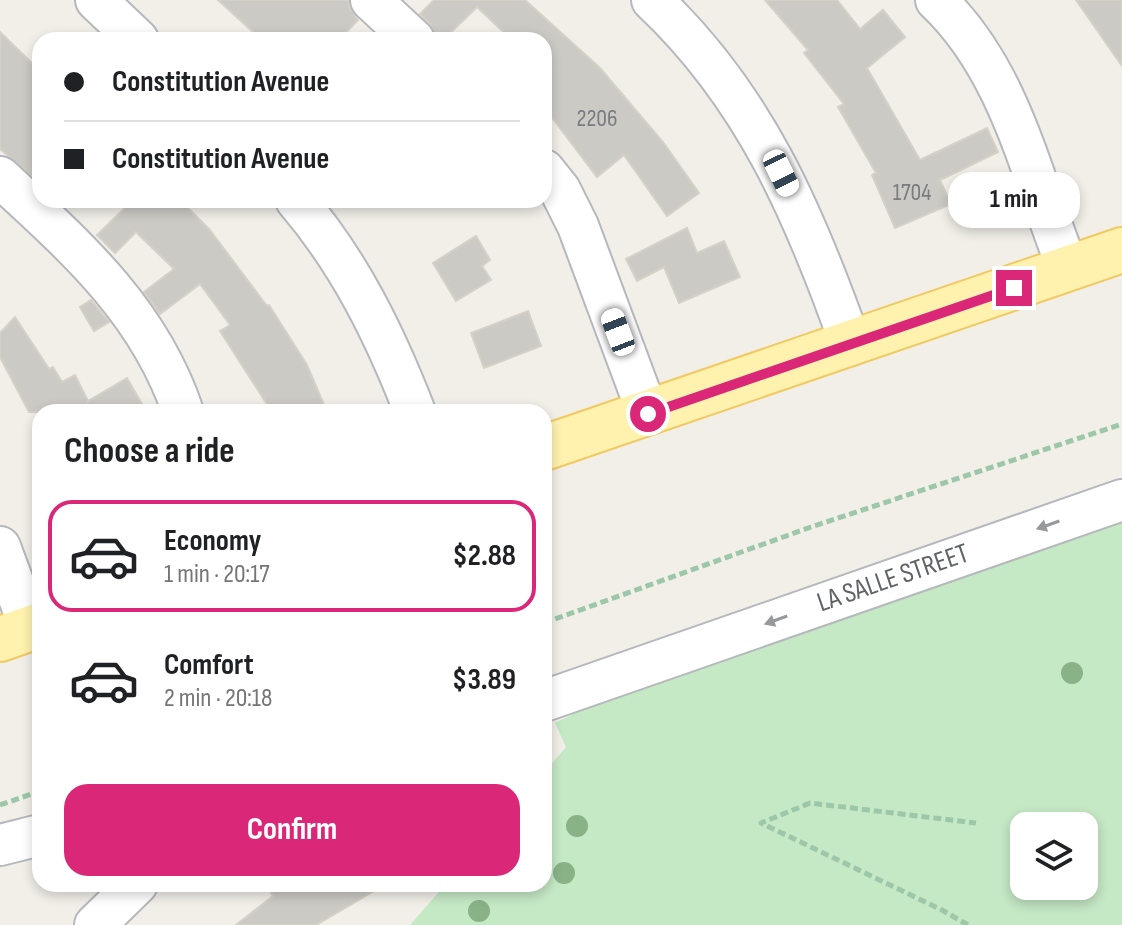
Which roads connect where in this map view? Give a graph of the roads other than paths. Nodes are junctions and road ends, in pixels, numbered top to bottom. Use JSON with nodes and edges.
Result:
{"nodes":[{"id":1,"x":96,"y":0,"type":"edge"},
{"id":2,"x":371,"y":0,"type":"edge"},
{"id":3,"x":652,"y":0,"type":"edge"},
{"id":4,"x":936,"y":0,"type":"edge"},
{"id":5,"x":130,"y":32,"type":"edge"},
{"id":6,"x":405,"y":32,"type":"edge"},
{"id":7,"x":0,"y":177,"type":"edge"},
{"id":8,"x":552,"y":180,"type":"edge"},
{"id":9,"x":32,"y":207,"type":"edge"},
{"id":10,"x":33,"y":208,"type":"edge"},
{"id":11,"x":302,"y":208,"type":"edge"},
{"id":12,"x":1122,"y":250,"type":"edge"},
{"id":13,"x":1068,"y":269,"type":"junction"},
{"id":14,"x":851,"y":345,"type":"junction"},
{"id":15,"x":180,"y":404,"type":"edge"},
{"id":16,"x":412,"y":404,"type":"edge"},
{"id":17,"x":648,"y":414,"type":"junction"},
{"id":18,"x":552,"y":445,"type":"edge"},
{"id":19,"x":1122,"y":500,"type":"edge"},
{"id":20,"x":0,"y":547,"type":"edge"},
{"id":21,"x":23,"y":631,"type":"edge"},
{"id":22,"x":552,"y":698,"type":"edge"},
{"id":23,"x":32,"y":837,"type":"edge"},
{"id":24,"x":0,"y":845,"type":"edge"},
{"id":25,"x":129,"y":892,"type":"edge"},
{"id":26,"x":95,"y":925,"type":"edge"}],
"edges":[{"from":1,"to":5,"type":"street"},
{"from":2,"to":6,"type":"street"},
{"from":3,"to":14,"type":"street"},
{"from":4,"to":13,"type":"street"},
{"from":7,"to":9,"type":"street"},
{"from":8,"to":17,"type":"street"},
{"from":10,"to":15,"type":"street"},
{"from":11,"to":16,"type":"street"},
{"from":12,"to":13,"type":"main road"},
{"from":13,"to":14,"type":"main road"},
{"from":14,"to":17,"type":"main road"},
{"from":17,"to":18,"type":"main road"},
{"from":19,"to":22,"type":"street","name":"LA SALLE STREET","one_way":true},
{"from":20,"to":21,"type":"street"},
{"from":23,"to":24,"type":"street"},
{"from":25,"to":26,"type":"street"}]}
